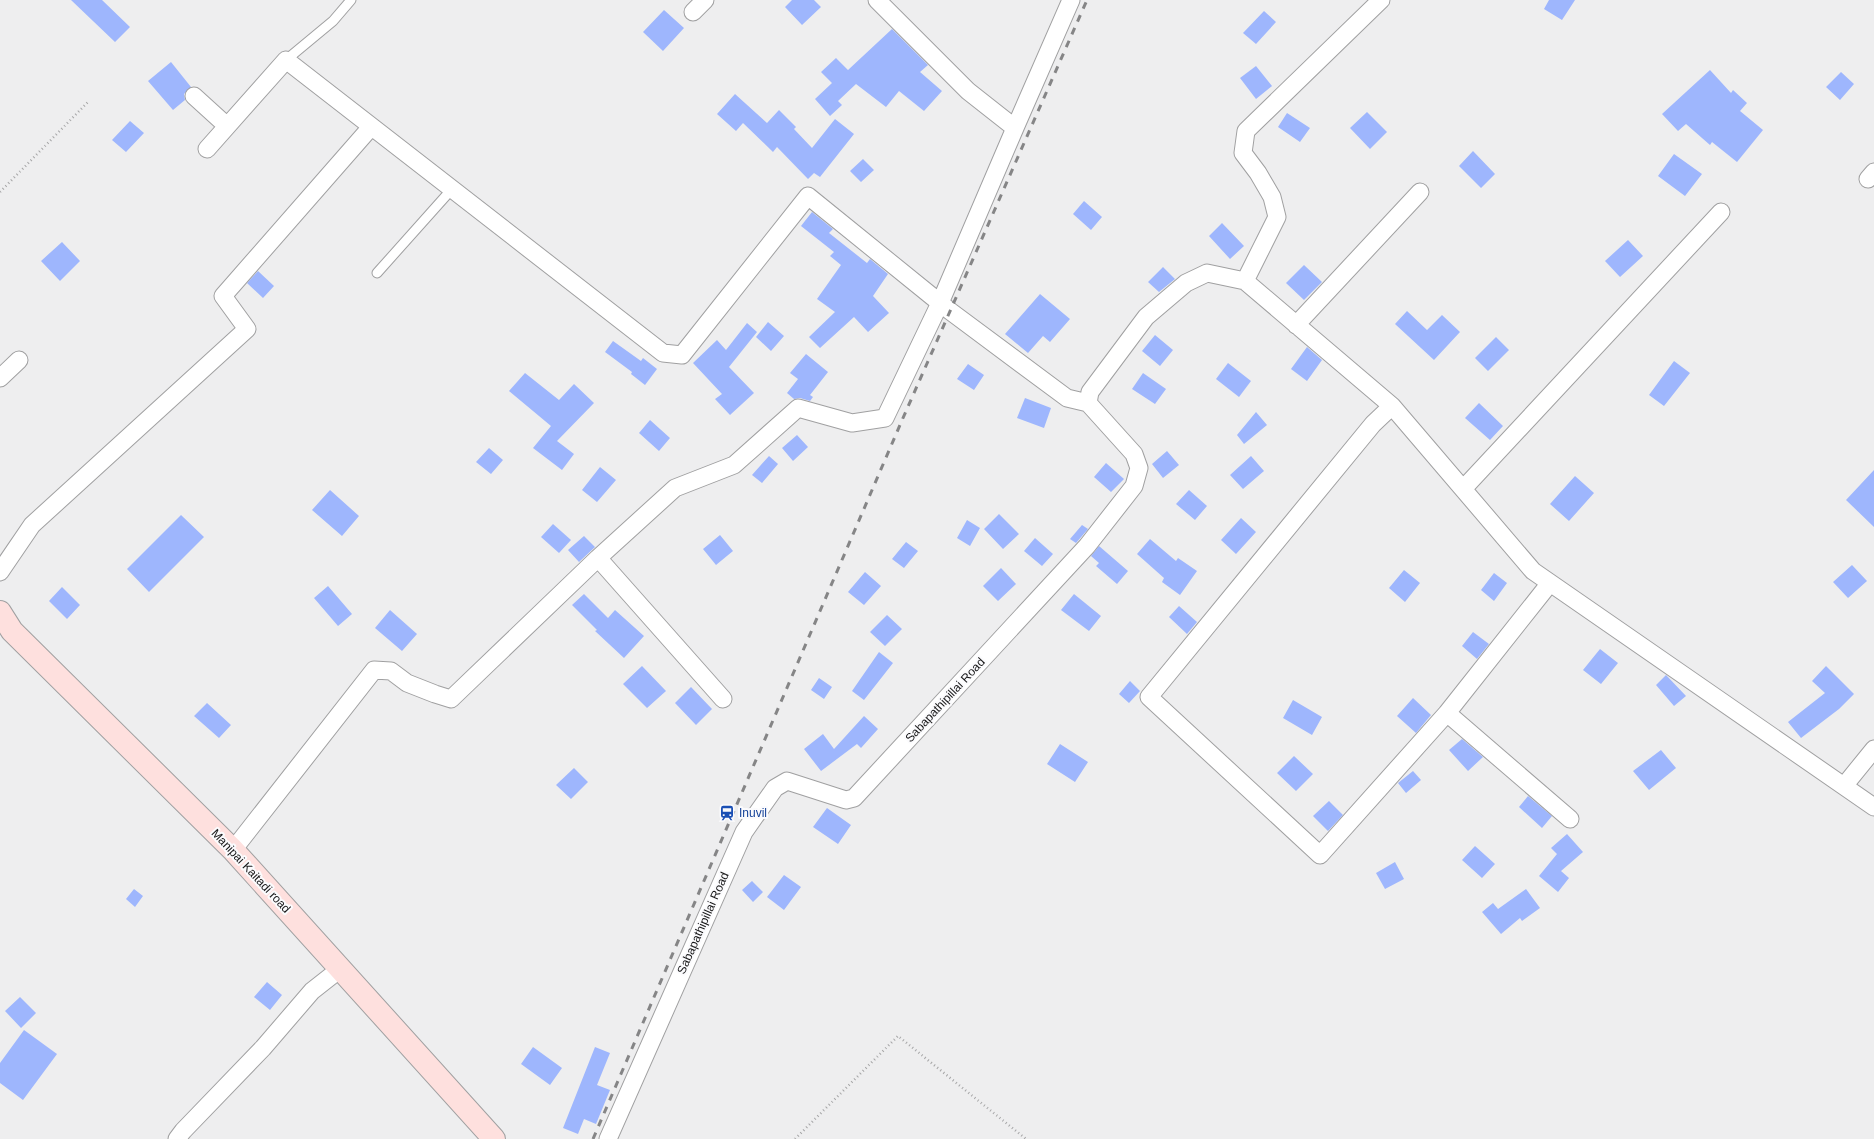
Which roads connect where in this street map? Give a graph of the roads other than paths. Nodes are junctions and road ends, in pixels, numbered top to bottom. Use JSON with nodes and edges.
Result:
{"nodes":[{"id":1,"x":351,"y":0,"type":"edge"},
{"id":2,"x":877,"y":0,"type":"edge"},
{"id":3,"x":1071,"y":0,"type":"edge"},
{"id":4,"x":1381,"y":0,"type":"edge"},
{"id":5,"x":286,"y":60,"type":"junction"},
{"id":6,"x":194,"y":96,"type":"dead end"},
{"id":7,"x":227,"y":126,"type":"junction"},
{"id":8,"x":371,"y":127,"type":"junction"},
{"id":9,"x":1014,"y":128,"type":"junction"},
{"id":10,"x":207,"y":149,"type":"dead end"},
{"id":11,"x":452,"y":189,"type":"junction"},
{"id":12,"x":1420,"y":192,"type":"dead end"},
{"id":13,"x":1721,"y":212,"type":"dead end"},
{"id":14,"x":377,"y":273,"type":"dead end"},
{"id":15,"x":1245,"y":281,"type":"junction"},
{"id":16,"x":940,"y":303,"type":"junction"},
{"id":17,"x":1296,"y":325,"type":"junction"},
{"id":18,"x":19,"y":360,"type":"dead end"},
{"id":19,"x":0,"y":378,"type":"edge"},
{"id":20,"x":1088,"y":403,"type":"junction"},
{"id":21,"x":1392,"y":406,"type":"junction"},
{"id":22,"x":1463,"y":489,"type":"junction"},
{"id":23,"x":598,"y":558,"type":"junction"},
{"id":24,"x":0,"y":572,"type":"edge"},
{"id":25,"x":1550,"y":583,"type":"junction"},
{"id":26,"x":0,"y":612,"type":"edge"},
{"id":27,"x":723,"y":699,"type":"dead end"},
{"id":28,"x":1447,"y":713,"type":"junction"},
{"id":29,"x":1874,"y":749,"type":"edge"},
{"id":30,"x":1844,"y":786,"type":"junction"},
{"id":31,"x":1874,"y":807,"type":"edge"},
{"id":32,"x":1570,"y":819,"type":"dead end"},
{"id":33,"x":233,"y":850,"type":"junction"},
{"id":34,"x":340,"y":968,"type":"junction"},
{"id":35,"x":177,"y":1139,"type":"edge"},
{"id":36,"x":494,"y":1139,"type":"edge"},
{"id":37,"x":608,"y":1139,"type":"edge"}],
"edges":[{"from":1,"to":5,"type":"lane"},
{"from":2,"to":9,"type":"street"},
{"from":3,"to":9,"type":"street"},
{"from":4,"to":15,"type":"street"},
{"from":5,"to":7,"type":"street"},
{"from":5,"to":8,"type":"street"},
{"from":6,"to":7,"type":"street"},
{"from":7,"to":10,"type":"street"},
{"from":8,"to":11,"type":"street"},
{"from":8,"to":24,"type":"street"},
{"from":9,"to":16,"type":"street"},
{"from":11,"to":14,"type":"lane"},
{"from":11,"to":16,"type":"street"},
{"from":12,"to":17,"type":"street"},
{"from":13,"to":22,"type":"street"},
{"from":15,"to":17,"type":"street"},
{"from":15,"to":20,"type":"street"},
{"from":16,"to":20,"type":"street"},
{"from":16,"to":23,"type":"street"},
{"from":17,"to":21,"type":"street"},
{"from":18,"to":19,"type":"street"},
{"from":20,"to":37,"type":"street","name":"Sabapathipillai Road"},
{"from":21,"to":22,"type":"street"},
{"from":21,"to":28,"type":"street"},
{"from":22,"to":25,"type":"street"},
{"from":23,"to":27,"type":"street"},
{"from":23,"to":33,"type":"street"},
{"from":25,"to":28,"type":"street"},
{"from":25,"to":30,"type":"street"},
{"from":26,"to":33,"type":"main road","name":"Manipai Kaitadi road"},
{"from":28,"to":32,"type":"street"},
{"from":29,"to":30,"type":"street"},
{"from":30,"to":31,"type":"street"},
{"from":33,"to":34,"type":"main road","name":"Manipai Kaitadi road"},
{"from":34,"to":35,"type":"street"},
{"from":34,"to":36,"type":"main road","name":"Manipai Kaitadi road"}]}
